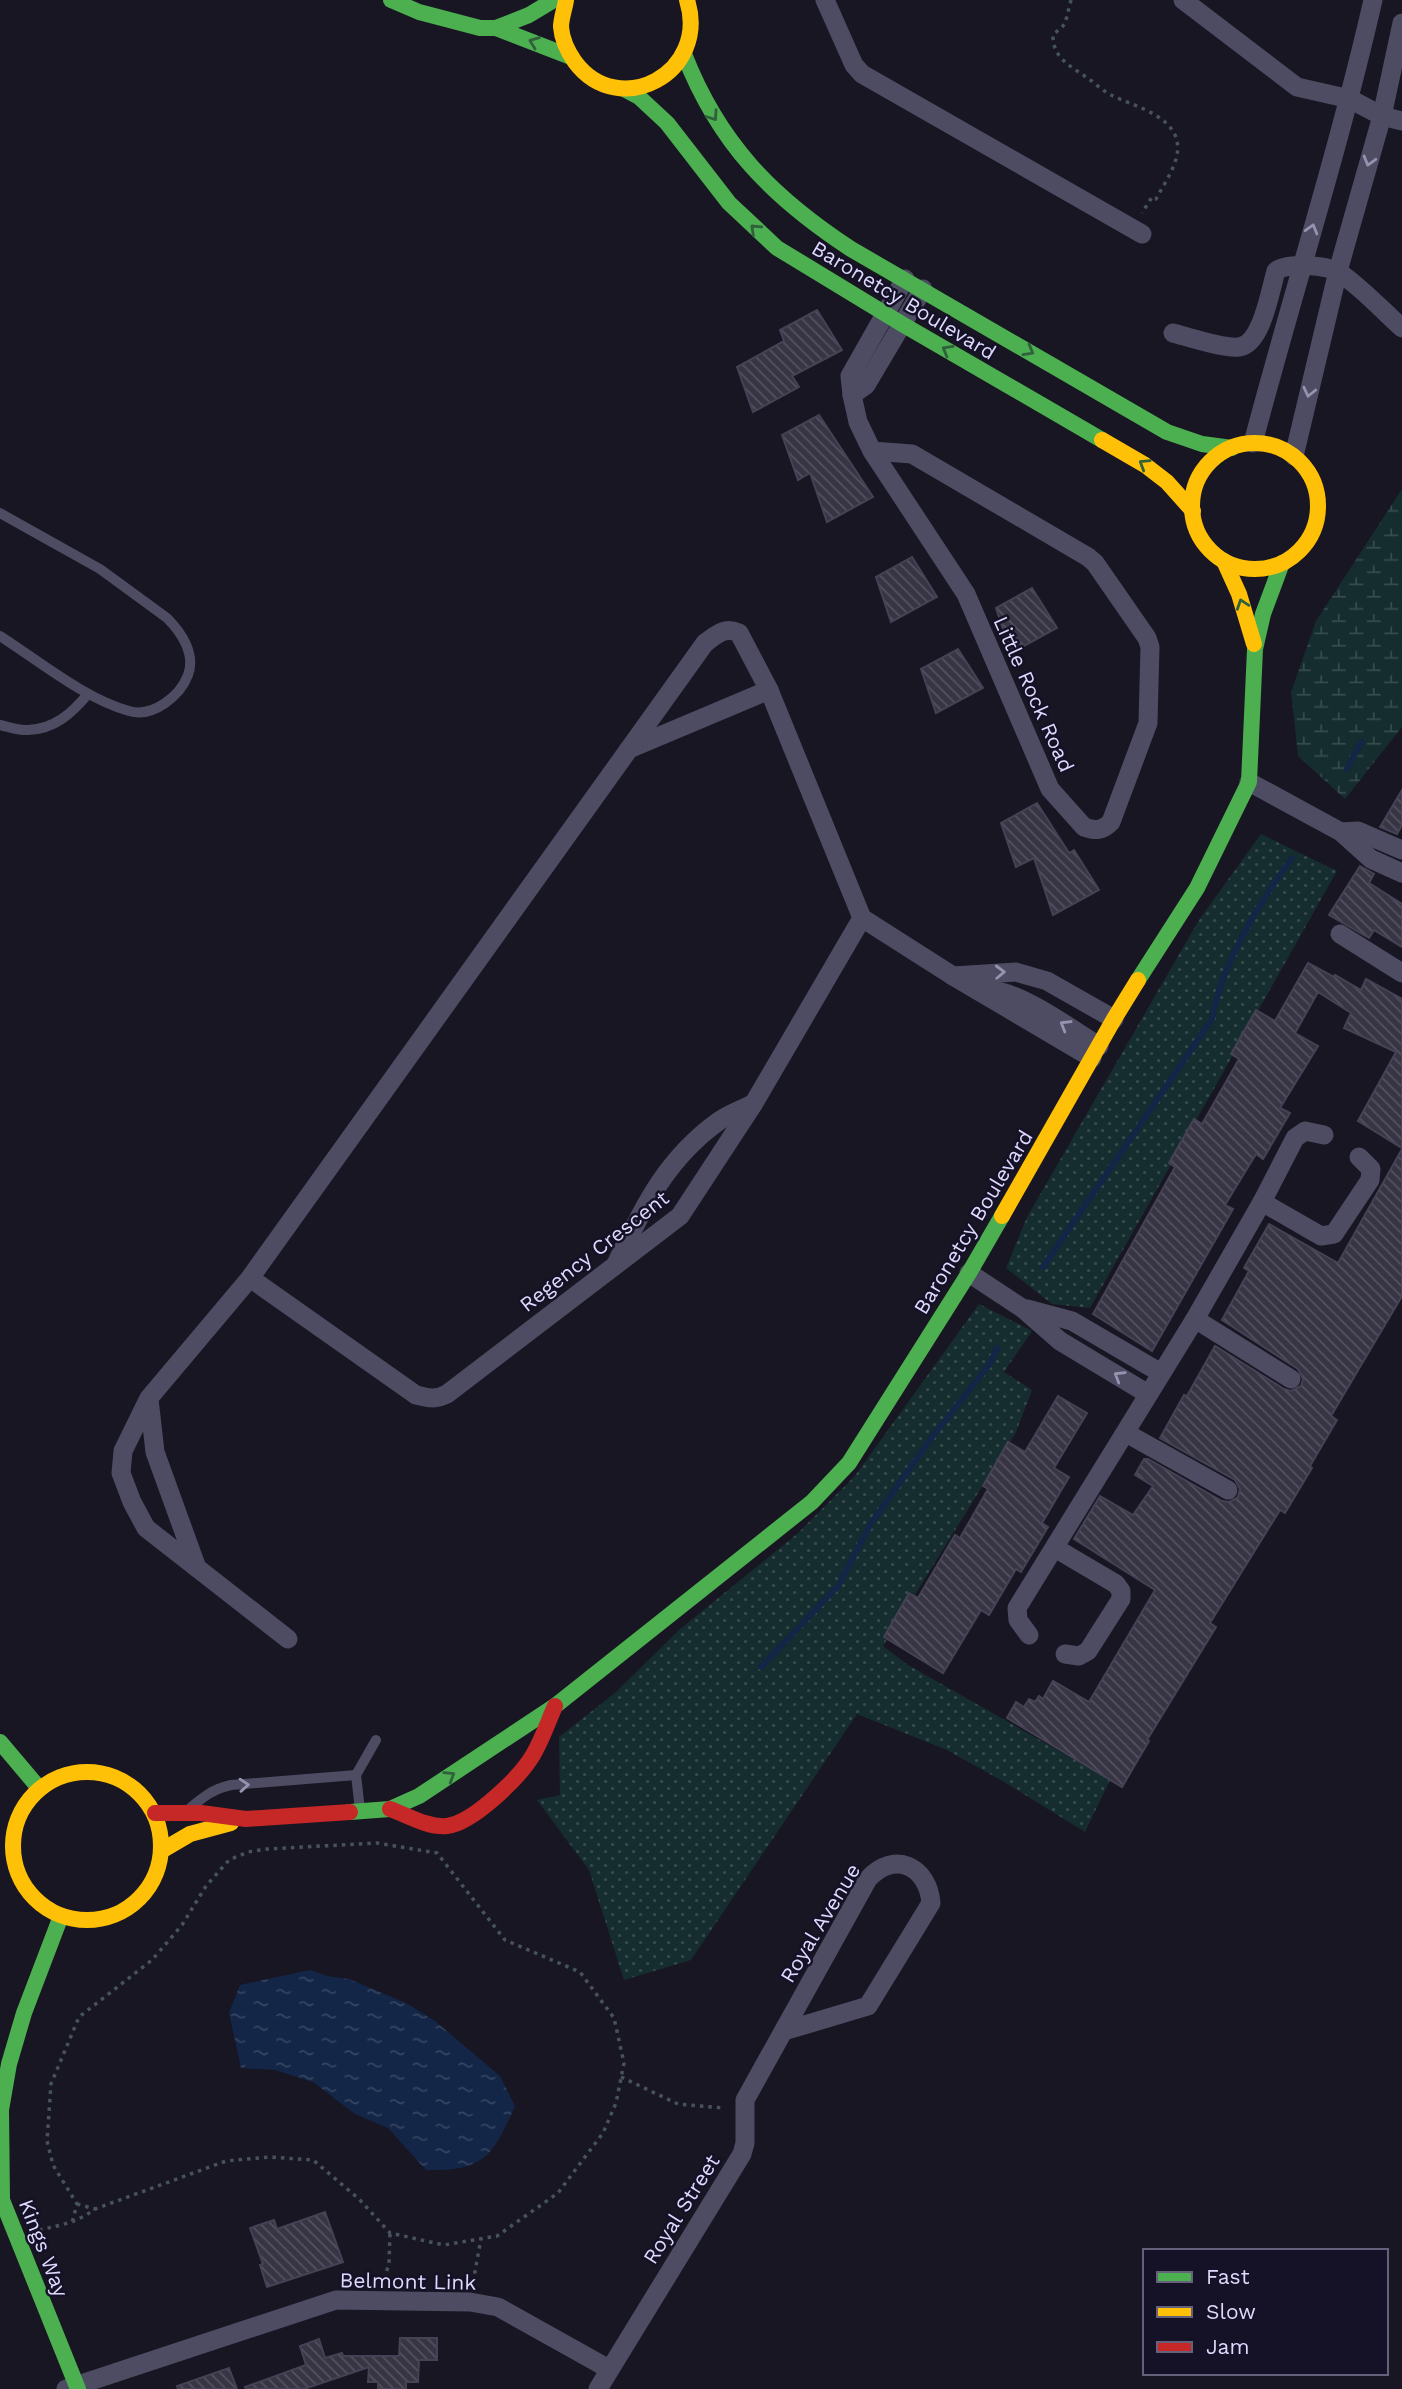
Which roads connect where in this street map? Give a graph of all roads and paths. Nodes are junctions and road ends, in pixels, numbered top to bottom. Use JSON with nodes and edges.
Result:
{"nodes":[{"id":1,"x":391,"y":0,"type":"edge"},
{"id":2,"x":554,"y":0,"type":"edge"},
{"id":3,"x":566,"y":0,"type":"edge"},
{"id":4,"x":687,"y":0,"type":"edge"},
{"id":5,"x":825,"y":0,"type":"edge"},
{"id":6,"x":1070,"y":0,"type":"edge"},
{"id":7,"x":1183,"y":0,"type":"edge"},
{"id":8,"x":1373,"y":0,"type":"edge"},
{"id":9,"x":1402,"y":23,"type":"edge"},
{"id":10,"x":496,"y":29,"type":"junction"},
{"id":11,"x":684,"y":54,"type":"junction"},
{"id":12,"x":571,"y":57,"type":"junction"},
{"id":13,"x":624,"y":89,"type":"junction"},
{"id":14,"x":1366,"y":107,"type":"junction"},
{"id":15,"x":1402,"y":121,"type":"edge"},
{"id":16,"x":1133,"y":230,"type":"joint"},
{"id":17,"x":1302,"y":265,"type":"junction"},
{"id":18,"x":1338,"y":271,"type":"junction"},
{"id":19,"x":905,"y":279,"type":"junction"},
{"id":20,"x":923,"y":289,"type":"junction"},
{"id":21,"x":894,"y":319,"type":"junction"},
{"id":22,"x":1402,"y":328,"type":"edge"},
{"id":23,"x":1173,"y":333,"type":"dead end"},
{"id":24,"x":1253,"y":443,"type":"junction"},
{"id":25,"x":1232,"y":448,"type":"junction"},
{"id":26,"x":872,"y":451,"type":"junction"},
{"id":27,"x":1294,"y":456,"type":"junction"},
{"id":28,"x":1193,"y":511,"type":"junction"},
{"id":29,"x":0,"y":513,"type":"edge"},
{"id":30,"x":1224,"y":561,"type":"junction"},
{"id":31,"x":1282,"y":563,"type":"junction"},
{"id":32,"x":0,"y":636,"type":"edge"},
{"id":33,"x":1255,"y":649,"type":"junction"},
{"id":34,"x":769,"y":691,"type":"junction"},
{"id":35,"x":88,"y":694,"type":"junction"},
{"id":36,"x":0,"y":725,"type":"edge"},
{"id":37,"x":628,"y":749,"type":"junction"},
{"id":38,"x":1249,"y":782,"type":"junction"},
{"id":39,"x":1341,"y":832,"type":"junction"},
{"id":40,"x":1402,"y":850,"type":"edge"},
{"id":41,"x":1402,"y":873,"type":"edge"},
{"id":42,"x":862,"y":918,"type":"junction"},
{"id":43,"x":1340,"y":934,"type":"dead end"},
{"id":44,"x":1402,"y":973,"type":"edge"},
{"id":45,"x":953,"y":976,"type":"junction"},
{"id":46,"x":1114,"y":1019,"type":"junction"},
{"id":47,"x":1095,"y":1052,"type":"junction"},
{"id":48,"x":754,"y":1103,"type":"junction"},
{"id":49,"x":1324,"y":1136,"type":"dead end"},
{"id":50,"x":1359,"y":1157,"type":"dead end"},
{"id":51,"x":1262,"y":1202,"type":"junction"},
{"id":52,"x":616,"y":1264,"type":"junction"},
{"id":53,"x":968,"y":1273,"type":"junction"},
{"id":54,"x":250,"y":1278,"type":"junction"},
{"id":55,"x":1022,"y":1308,"type":"junction"},
{"id":56,"x":1195,"y":1319,"type":"junction"},
{"id":57,"x":1161,"y":1373,"type":"junction"},
{"id":58,"x":1291,"y":1379,"type":"dead end"},
{"id":59,"x":1148,"y":1394,"type":"junction"},
{"id":60,"x":149,"y":1398,"type":"junction"},
{"id":61,"x":1126,"y":1433,"type":"junction"},
{"id":62,"x":1228,"y":1490,"type":"dead end"},
{"id":63,"x":1055,"y":1548,"type":"junction"},
{"id":64,"x":197,"y":1569,"type":"junction"},
{"id":65,"x":1029,"y":1635,"type":"dead end"},
{"id":66,"x":288,"y":1639,"type":"dead end"},
{"id":67,"x":1065,"y":1654,"type":"dead end"},
{"id":68,"x":555,"y":1706,"type":"junction"},
{"id":69,"x":540,"y":1739,"type":"junction"},
{"id":70,"x":376,"y":1740,"type":"dead end"},
{"id":71,"x":0,"y":1742,"type":"edge"},
{"id":72,"x":499,"y":1772,"type":"dead end"},
{"id":73,"x":356,"y":1775,"type":"junction"},
{"id":74,"x":39,"y":1788,"type":"junction"},
{"id":75,"x":457,"y":1806,"type":"dead end"},
{"id":76,"x":390,"y":1809,"type":"junction"},
{"id":77,"x":360,"y":1810,"type":"junction"},
{"id":78,"x":155,"y":1813,"type":"junction"},
{"id":79,"x":184,"y":1813,"type":"junction"},
{"id":80,"x":246,"y":1819,"type":"junction"},
{"id":81,"x":433,"y":1825,"type":"junction"},
{"id":82,"x":160,"y":1851,"type":"junction"},
{"id":83,"x":61,"y":1916,"type":"junction"},
{"id":84,"x":779,"y":2038,"type":"junction"},
{"id":85,"x":621,"y":2077,"type":"junction"},
{"id":86,"x":743,"y":2110,"type":"junction"},
{"id":87,"x":1,"y":2200,"type":"edge"},
{"id":88,"x":77,"y":2204,"type":"junction"},
{"id":89,"x":95,"y":2210,"type":"junction"},
{"id":90,"x":72,"y":2223,"type":"junction"},
{"id":91,"x":390,"y":2233,"type":"junction"},
{"id":92,"x":15,"y":2236,"type":"junction"},
{"id":93,"x":481,"y":2239,"type":"junction"},
{"id":94,"x":377,"y":2300,"type":"junction"},
{"id":95,"x":470,"y":2302,"type":"junction"},
{"id":96,"x":609,"y":2369,"type":"junction"},
{"id":97,"x":74,"y":2388,"type":"edge"},
{"id":98,"x":598,"y":2389,"type":"edge"}],
"edges":[{"from":1,"to":10,"type":"street"},
{"from":2,"to":10,"type":"street"},
{"from":3,"to":12,"type":"street"},
{"from":4,"to":11,"type":"street"},
{"from":5,"to":16,"type":"street"},
{"from":6,"to":16,"type":"path"},
{"from":7,"to":14,"type":"street"},
{"from":8,"to":14,"type":"street"},
{"from":9,"to":14,"type":"street"},
{"from":12,"to":10,"type":"street","one_way":true},
{"from":11,"to":13,"type":"street"},
{"from":11,"to":19,"type":"street","name":"Baronetcy Boulevard","one_way":true},
{"from":12,"to":13,"type":"street","name":"Baronetcy Boulevard"},
{"from":21,"to":13,"type":"street","name":"Baronetcy Boulevard","one_way":true},
{"from":14,"to":15,"type":"street"},
{"from":17,"to":14,"type":"street","one_way":true},
{"from":14,"to":18,"type":"street","one_way":true},
{"from":17,"to":18,"type":"street"},
{"from":17,"to":23,"type":"street"},
{"from":17,"to":24,"type":"street"},
{"from":18,"to":22,"type":"street"},
{"from":18,"to":27,"type":"street","one_way":true},
{"from":19,"to":20,"type":"street","name":"Baronetcy Boulevard"},
{"from":19,"to":21,"type":"street","name":"Little Rock Road"},
{"from":20,"to":21,"type":"street","name":"Little Rock Road"},
{"from":20,"to":25,"type":"street","name":"Baronetcy Boulevard","one_way":true},
{"from":21,"to":26,"type":"street","name":"Little Rock Road"},
{"from":28,"to":21,"type":"street","name":"Baronetcy Boulevard","one_way":true},
{"from":24,"to":25,"type":"street"},
{"from":24,"to":27,"type":"street"},
{"from":25,"to":28,"type":"street"},
{"from":26,"to":26,"type":"street","name":"Little Rock Road"},
{"from":27,"to":31,"type":"street"},
{"from":28,"to":30,"type":"street"},
{"from":29,"to":35,"type":"lane"},
{"from":30,"to":31,"type":"street"},
{"from":33,"to":30,"type":"street","name":"Baronetcy Boulevard","one_way":true},
{"from":31,"to":33,"type":"street","name":"Baronetcy Boulevard"},
{"from":32,"to":35,"type":"lane"},
{"from":33,"to":38,"type":"street","name":"Baronetcy Boulevard"},
{"from":34,"to":37,"type":"street"},
{"from":34,"to":37,"type":"street"},
{"from":34,"to":42,"type":"street"},
{"from":35,"to":36,"type":"lane"},
{"from":37,"to":54,"type":"street"},
{"from":38,"to":39,"type":"street"},
{"from":38,"to":46,"type":"street","name":"Baronetcy Boulevard"},
{"from":39,"to":40,"type":"street"},
{"from":39,"to":41,"type":"street"},
{"from":42,"to":45,"type":"street"},
{"from":42,"to":48,"type":"street","name":"Regency Crescent"},
{"from":43,"to":44,"type":"street"},
{"from":45,"to":46,"type":"street","one_way":true},
{"from":47,"to":45,"type":"street","one_way":true},
{"from":46,"to":47,"type":"street","name":"Baronetcy Boulevard"},
{"from":47,"to":53,"type":"street","name":"Baronetcy Boulevard"},
{"from":48,"to":52,"type":"street","name":"Regency Crescent"},
{"from":48,"to":52,"type":"street"},
{"from":49,"to":51,"type":"street"},
{"from":50,"to":51,"type":"street"},
{"from":51,"to":56,"type":"street"},
{"from":52,"to":54,"type":"street","name":"Regency Crescent"},
{"from":53,"to":55,"type":"street"},
{"from":53,"to":68,"type":"street","name":"Baronetcy Boulevard"},
{"from":54,"to":60,"type":"street"},
{"from":55,"to":57,"type":"street"},
{"from":59,"to":55,"type":"street","one_way":true},
{"from":56,"to":57,"type":"street"},
{"from":56,"to":58,"type":"street"},
{"from":57,"to":59,"type":"street"},
{"from":59,"to":61,"type":"street"},
{"from":60,"to":64,"type":"street"},
{"from":60,"to":64,"type":"street"},
{"from":61,"to":62,"type":"street"},
{"from":61,"to":63,"type":"street"},
{"from":63,"to":65,"type":"street"},
{"from":63,"to":67,"type":"street"},
{"from":64,"to":66,"type":"street"},
{"from":68,"to":69,"type":"street","name":"Baronetcy Boulevard"},
{"from":76,"to":68,"type":"street","name":"Baronetcy Boulevard","one_way":true},
{"from":69,"to":72,"type":"street","name":"Baronetcy Boulevard"},
{"from":69,"to":81,"type":"street","name":"Baronetcy Boulevard"},
{"from":70,"to":73,"type":"lane"},
{"from":71,"to":74,"type":"street"},
{"from":73,"to":77,"type":"lane"},
{"from":79,"to":73,"type":"lane","one_way":true},
{"from":74,"to":78,"type":"street"},
{"from":74,"to":83,"type":"street"},
{"from":75,"to":81,"type":"street"},
{"from":76,"to":77,"type":"street","name":"Baronetcy Boulevard"},
{"from":76,"to":81,"type":"street","name":"Baronetcy Boulevard"},
{"from":77,"to":80,"type":"street","name":"Baronetcy Boulevard"},
{"from":78,"to":79,"type":"street","name":"Baronetcy Boulevard"},
{"from":78,"to":82,"type":"street"},
{"from":79,"to":80,"type":"street","name":"Baronetcy Boulevard"},
{"from":80,"to":82,"type":"street","name":"Baronetcy Boulevard"},
{"from":82,"to":83,"type":"street"},
{"from":83,"to":87,"type":"street","name":"Kings Way"},
{"from":84,"to":84,"type":"street","name":"Royal Avenue"},
{"from":84,"to":86,"type":"street","name":"Royal Street"},
{"from":85,"to":86,"type":"path"},
{"from":85,"to":88,"type":"path"},
{"from":85,"to":93,"type":"path"},
{"from":86,"to":96,"type":"street","name":"Royal Street"},
{"from":87,"to":92,"type":"street","name":"Kings Way"},
{"from":88,"to":89,"type":"path"},
{"from":88,"to":90,"type":"path"},
{"from":89,"to":90,"type":"path"},
{"from":89,"to":91,"type":"path"},
{"from":90,"to":92,"type":"path"},
{"from":91,"to":93,"type":"path"},
{"from":91,"to":94,"type":"path"},
{"from":92,"to":97,"type":"street","name":"Kings Way"},
{"from":93,"to":95,"type":"path"},
{"from":94,"to":95,"type":"street","name":"Belmont Link"},
{"from":94,"to":97,"type":"street","name":"Belmont Link"},
{"from":95,"to":96,"type":"street","name":"Belmont Link"},
{"from":96,"to":98,"type":"street","name":"Royal Street"}]}
